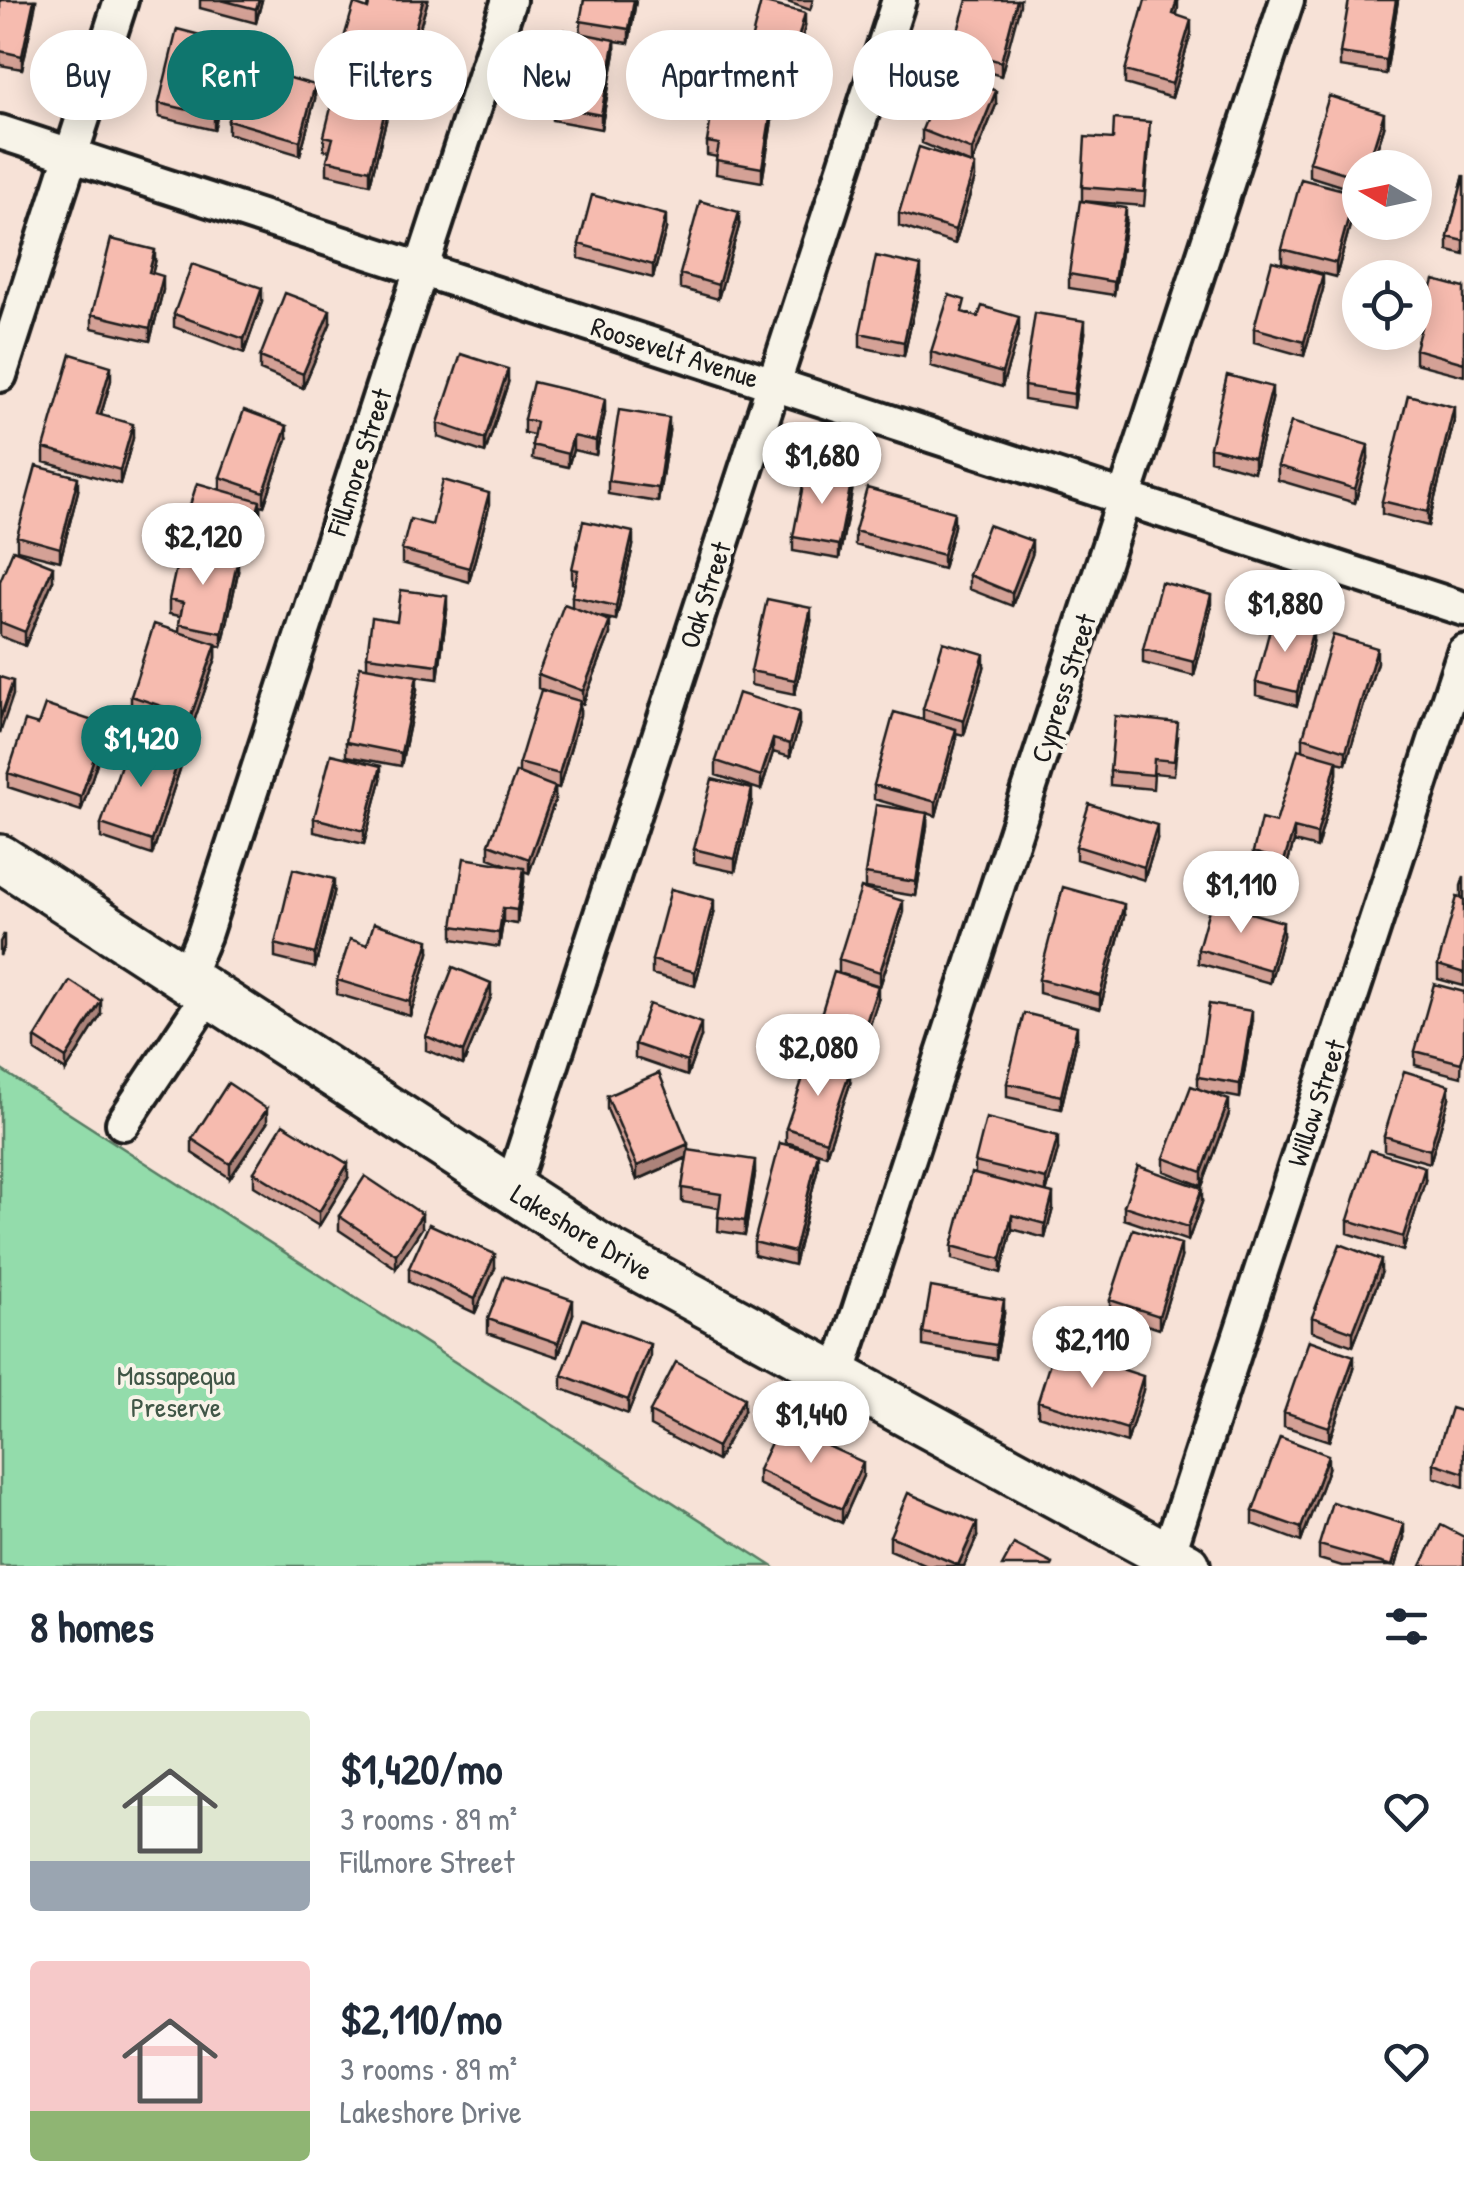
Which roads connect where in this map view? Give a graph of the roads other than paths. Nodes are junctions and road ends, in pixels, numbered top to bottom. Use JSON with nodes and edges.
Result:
{"nodes":[{"id":1,"x":121,"y":0,"type":"edge"},
{"id":2,"x":509,"y":0,"type":"edge"},
{"id":3,"x":898,"y":0,"type":"edge"},
{"id":4,"x":1287,"y":0,"type":"edge"},
{"id":5,"x":0,"y":132,"type":"edge"},
{"id":6,"x":71,"y":155,"type":"junction"},
{"id":7,"x":422,"y":270,"type":"junction"},
{"id":8,"x":0,"y":374,"type":"edge"},
{"id":9,"x":774,"y":384,"type":"junction"},
{"id":10,"x":1125,"y":498,"type":"junction"},
{"id":11,"x":1464,"y":609,"type":"edge"},
{"id":12,"x":1464,"y":652,"type":"edge"},
{"id":13,"x":0,"y":858,"type":"edge"},
{"id":14,"x":197,"y":987,"type":"junction"},
{"id":15,"x":124,"y":1123,"type":"dead end"},
{"id":16,"x":511,"y":1190,"type":"junction"},
{"id":17,"x":838,"y":1375,"type":"junction"},
{"id":18,"x":1178,"y":1561,"type":"edge"}],
"edges":[{"from":1,"to":6,"type":"street"},
{"from":2,"to":7,"type":"street","name":"Fillmore Street"},
{"from":3,"to":9,"type":"street","name":"Oak Street"},
{"from":4,"to":10,"type":"street","name":"Cypress Street"},
{"from":5,"to":6,"type":"street","name":"Roosevelt Avenue"},
{"from":6,"to":7,"type":"street","name":"Roosevelt Avenue"},
{"from":6,"to":8,"type":"street"},
{"from":7,"to":9,"type":"street","name":"Roosevelt Avenue"},
{"from":7,"to":14,"type":"street","name":"Fillmore Street"},
{"from":9,"to":10,"type":"street","name":"Roosevelt Avenue"},
{"from":9,"to":16,"type":"street","name":"Oak Street"},
{"from":10,"to":11,"type":"street","name":"Roosevelt Avenue"},
{"from":10,"to":17,"type":"street","name":"Cypress Street"},
{"from":12,"to":18,"type":"street","name":"Willow Street"},
{"from":13,"to":14,"type":"street","name":"Lakeshore Drive"},
{"from":14,"to":15,"type":"street","name":"Fillmore Street"},
{"from":14,"to":16,"type":"street","name":"Lakeshore Drive"},
{"from":16,"to":17,"type":"street","name":"Lakeshore Drive"},
{"from":17,"to":18,"type":"street","name":"Lakeshore Drive"}]}
